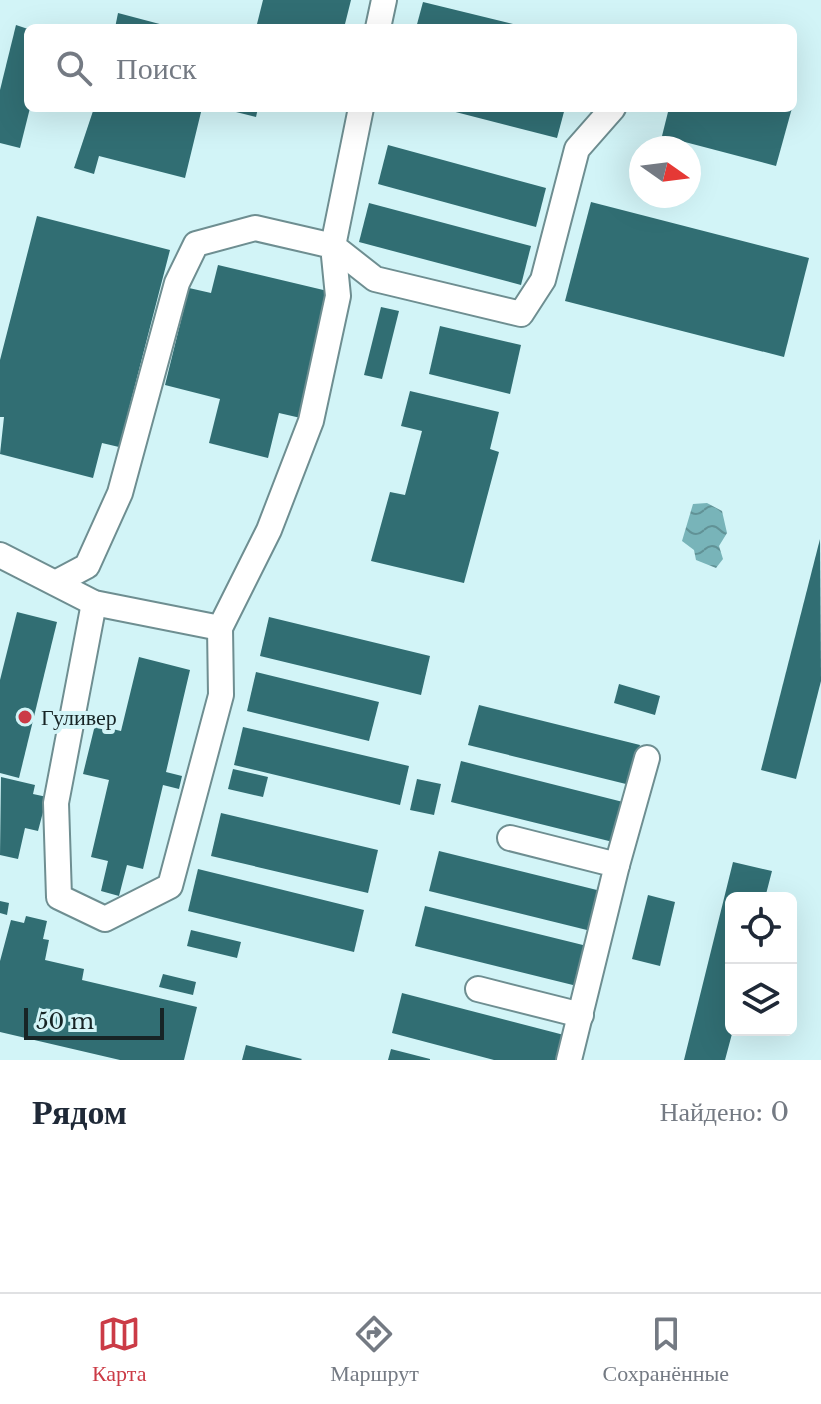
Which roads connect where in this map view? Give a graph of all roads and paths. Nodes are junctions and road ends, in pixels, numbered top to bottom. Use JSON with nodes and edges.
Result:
{"nodes":[{"id":1,"x":384,"y":0,"type":"edge"},
{"id":2,"x":379,"y":24,"type":"edge"},
{"id":3,"x":360,"y":112,"type":"edge"},
{"id":4,"x":609,"y":112,"type":"edge"},
{"id":5,"x":333,"y":246,"type":"junction"},
{"id":6,"x":0,"y":555,"type":"edge"},
{"id":7,"x":55,"y":583,"type":"junction"},
{"id":8,"x":94,"y":603,"type":"junction"},
{"id":9,"x":220,"y":628,"type":"junction"},
{"id":10,"x":647,"y":758,"type":"dead end"},
{"id":11,"x":510,"y":838,"type":"dead end"},
{"id":12,"x":617,"y":865,"type":"junction"},
{"id":13,"x":478,"y":989,"type":"dead end"},
{"id":14,"x":581,"y":1015,"type":"junction"},
{"id":15,"x":569,"y":1060,"type":"edge"}],
"edges":[{"from":1,"to":2,"type":"lane"},
{"from":3,"to":5,"type":"lane"},
{"from":4,"to":5,"type":"lane"},
{"from":5,"to":7,"type":"lane"},
{"from":5,"to":9,"type":"lane"},
{"from":6,"to":7,"type":"lane"},
{"from":7,"to":8,"type":"lane"},
{"from":8,"to":9,"type":"lane"},
{"from":8,"to":9,"type":"lane"},
{"from":10,"to":12,"type":"lane"},
{"from":11,"to":12,"type":"lane"},
{"from":12,"to":14,"type":"lane"},
{"from":13,"to":14,"type":"lane"},
{"from":14,"to":15,"type":"lane"}]}
